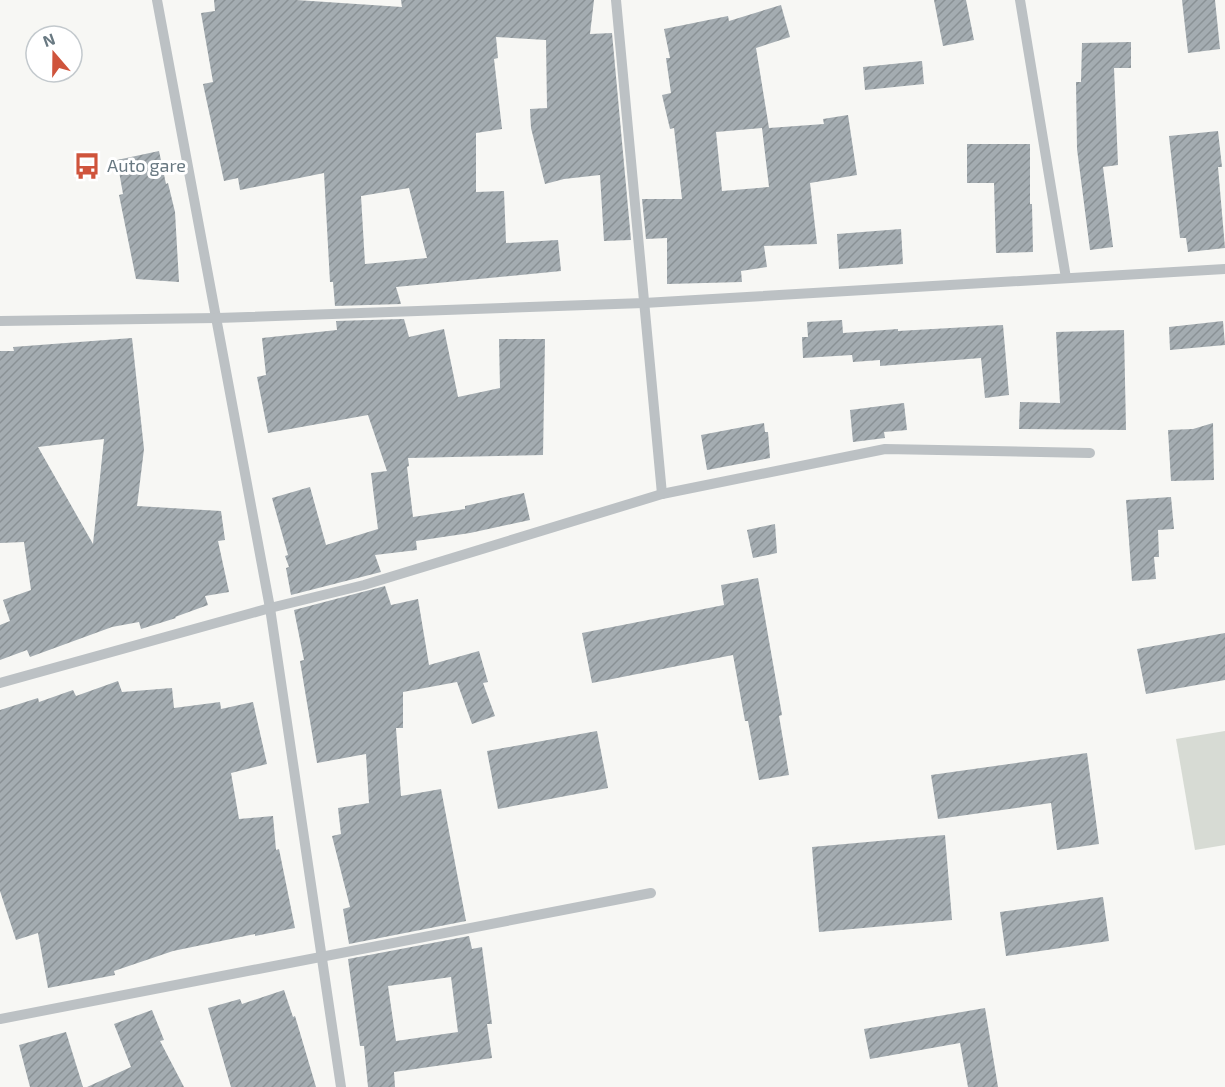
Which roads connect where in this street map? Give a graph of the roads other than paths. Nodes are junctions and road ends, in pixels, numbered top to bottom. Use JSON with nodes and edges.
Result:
{"nodes":[{"id":1,"x":157,"y":0,"type":"edge"},
{"id":2,"x":616,"y":0,"type":"edge"},
{"id":3,"x":1020,"y":0,"type":"edge"},
{"id":4,"x":1225,"y":269,"type":"edge"},
{"id":5,"x":1066,"y":278,"type":"junction"},
{"id":6,"x":644,"y":303,"type":"junction"},
{"id":7,"x":217,"y":318,"type":"junction"},
{"id":8,"x":0,"y":321,"type":"edge"},
{"id":9,"x":1090,"y":453,"type":"dead end"},
{"id":10,"x":662,"y":494,"type":"junction"},
{"id":11,"x":270,"y":609,"type":"junction"},
{"id":12,"x":0,"y":683,"type":"edge"},
{"id":13,"x":651,"y":893,"type":"dead end"},
{"id":14,"x":322,"y":957,"type":"junction"},
{"id":15,"x":0,"y":1019,"type":"edge"},
{"id":16,"x":341,"y":1087,"type":"edge"}],
"edges":[{"from":1,"to":7,"type":"street"},
{"from":2,"to":6,"type":"street"},
{"from":3,"to":5,"type":"street"},
{"from":4,"to":5,"type":"street"},
{"from":5,"to":6,"type":"street"},
{"from":6,"to":7,"type":"street"},
{"from":6,"to":10,"type":"street"},
{"from":7,"to":8,"type":"street"},
{"from":7,"to":11,"type":"street"},
{"from":9,"to":10,"type":"street"},
{"from":10,"to":11,"type":"street"},
{"from":11,"to":12,"type":"street"},
{"from":11,"to":14,"type":"street"},
{"from":13,"to":14,"type":"street"},
{"from":14,"to":15,"type":"street"},
{"from":14,"to":16,"type":"street"}]}
